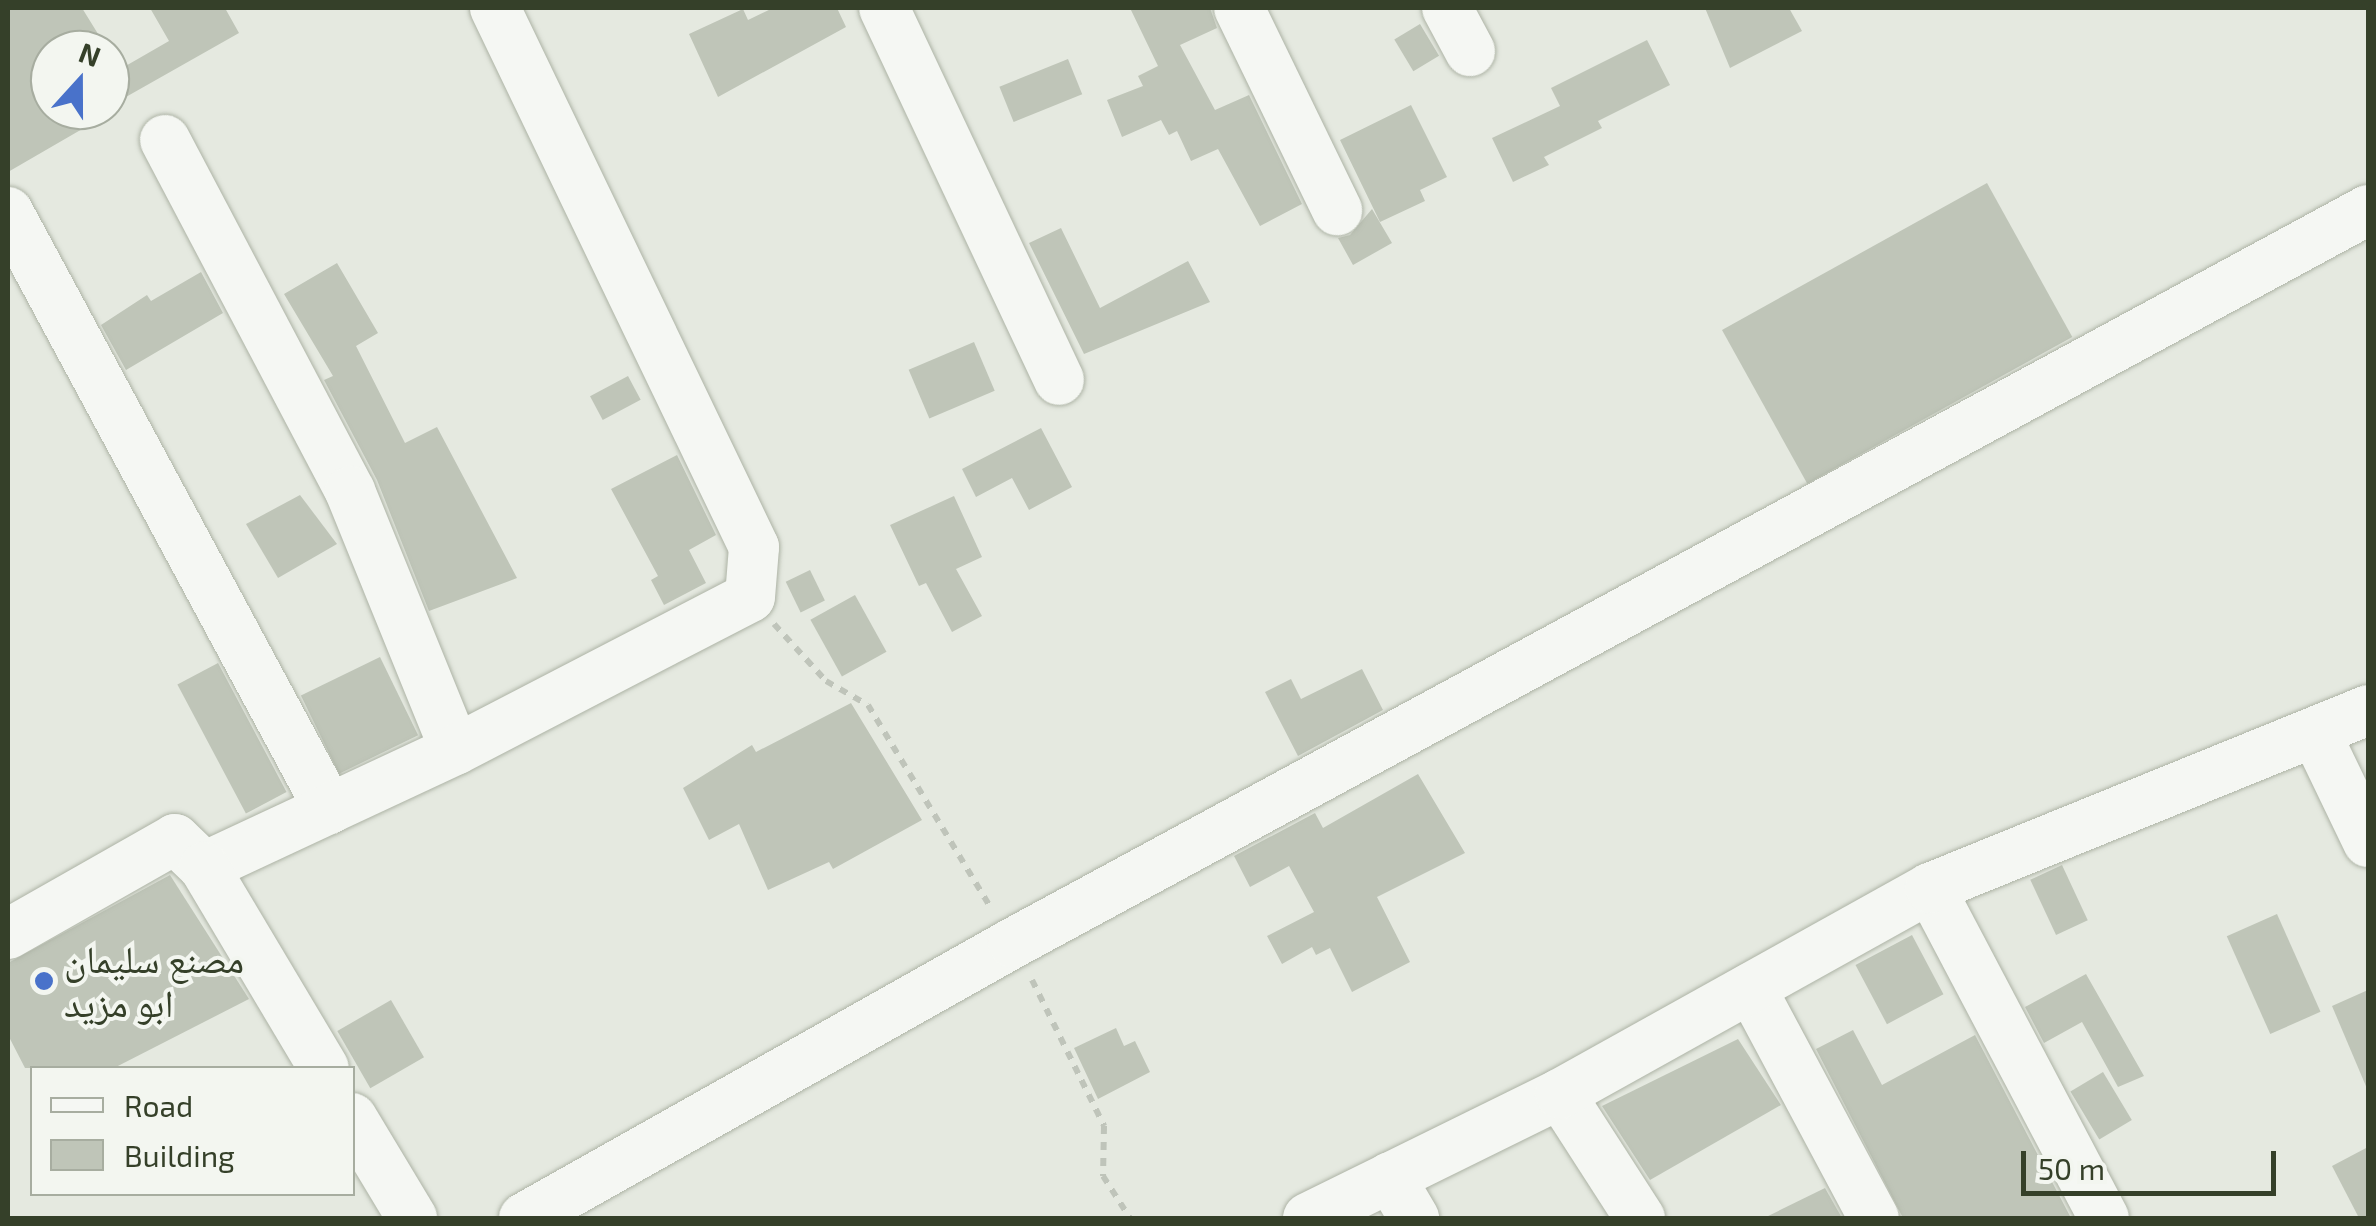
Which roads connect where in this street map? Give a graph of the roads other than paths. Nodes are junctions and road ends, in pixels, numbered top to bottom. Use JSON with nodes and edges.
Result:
{"nodes":[{"id":1,"x":495,"y":8,"type":"edge"},
{"id":2,"x":884,"y":8,"type":"edge"},
{"id":3,"x":1239,"y":8,"type":"edge"},
{"id":4,"x":1446,"y":8,"type":"edge"},
{"id":5,"x":1470,"y":50,"type":"dead end"},
{"id":6,"x":165,"y":140,"type":"dead end"},
{"id":7,"x":1338,"y":210,"type":"dead end"},
{"id":8,"x":2368,"y":210,"type":"edge"},
{"id":9,"x":8,"y":212,"type":"edge"},
{"id":10,"x":1059,"y":380,"type":"dead end"},
{"id":11,"x":2368,"y":710,"type":"edge"},
{"id":12,"x":2316,"y":734,"type":"junction"},
{"id":13,"x":455,"y":750,"type":"junction"},
{"id":14,"x":329,"y":808,"type":"junction"},
{"id":15,"x":2368,"y":842,"type":"edge"},
{"id":16,"x":204,"y":866,"type":"junction"},
{"id":17,"x":1930,"y":888,"type":"junction"},
{"id":18,"x":8,"y":934,"type":"edge"},
{"id":19,"x":1751,"y":988,"type":"junction"},
{"id":20,"x":323,"y":1066,"type":"edge"},
{"id":21,"x":1560,"y":1094,"type":"junction"},
{"id":22,"x":355,"y":1123,"type":"edge"},
{"id":23,"x":1402,"y":1198,"type":"edge"},
{"id":24,"x":412,"y":1218,"type":"edge"},
{"id":25,"x":524,"y":1218,"type":"edge"},
{"id":26,"x":1308,"y":1218,"type":"edge"},
{"id":27,"x":1640,"y":1218,"type":"edge"},
{"id":28,"x":1874,"y":1218,"type":"edge"},
{"id":29,"x":2104,"y":1218,"type":"edge"}],
"edges":[{"from":1,"to":13,"type":"street"},
{"from":2,"to":10,"type":"street"},
{"from":3,"to":7,"type":"street"},
{"from":4,"to":5,"type":"street"},
{"from":6,"to":13,"type":"street"},
{"from":8,"to":25,"type":"street"},
{"from":9,"to":14,"type":"street"},
{"from":11,"to":12,"type":"street"},
{"from":12,"to":15,"type":"street"},
{"from":12,"to":17,"type":"street"},
{"from":13,"to":14,"type":"street"},
{"from":14,"to":16,"type":"street"},
{"from":16,"to":18,"type":"street"},
{"from":16,"to":20,"type":"street"},
{"from":17,"to":19,"type":"street"},
{"from":17,"to":29,"type":"street"},
{"from":19,"to":21,"type":"street"},
{"from":19,"to":28,"type":"street"},
{"from":21,"to":23,"type":"street"},
{"from":21,"to":27,"type":"street"},
{"from":22,"to":24,"type":"street"},
{"from":23,"to":26,"type":"street"}]}
